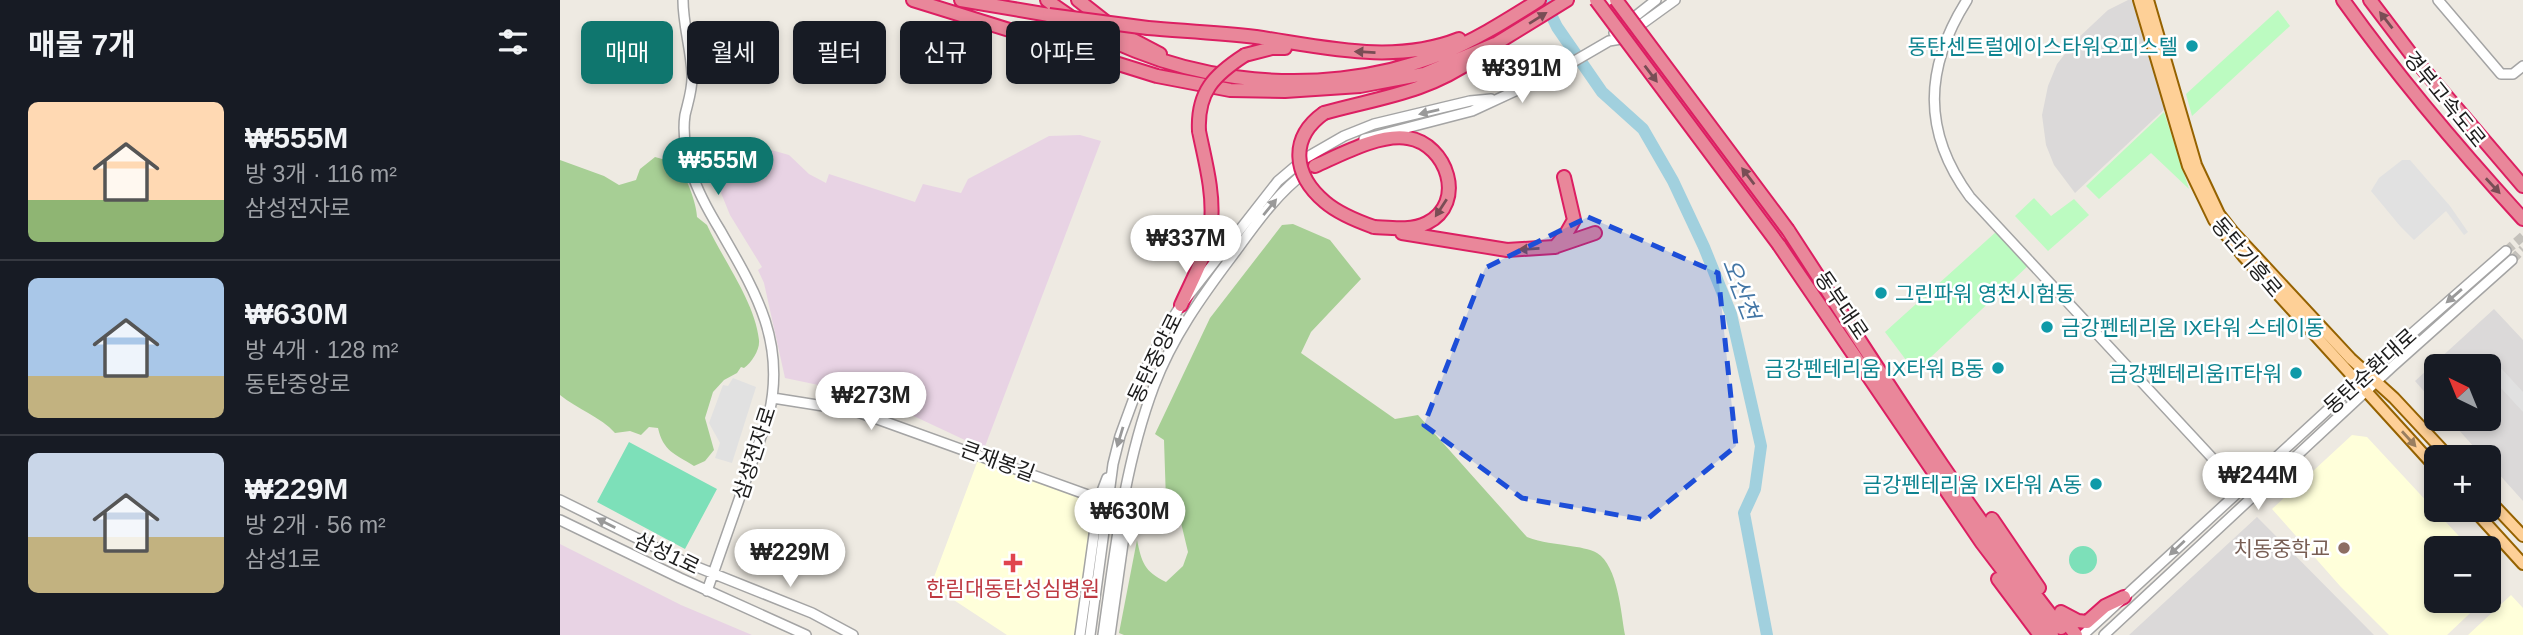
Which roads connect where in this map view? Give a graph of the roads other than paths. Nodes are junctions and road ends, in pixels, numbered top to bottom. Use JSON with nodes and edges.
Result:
{"nodes":[{"id":1,"x":682,"y":0,"type":"edge"},
{"id":2,"x":913,"y":0,"type":"edge"},
{"id":3,"x":961,"y":0,"type":"edge"},
{"id":4,"x":1037,"y":0,"type":"edge"},
{"id":5,"x":1047,"y":0,"type":"edge"},
{"id":6,"x":1078,"y":0,"type":"edge"},
{"id":7,"x":1539,"y":0,"type":"edge"},
{"id":8,"x":1567,"y":0,"type":"edge"},
{"id":9,"x":1596,"y":0,"type":"edge"},
{"id":10,"x":1616,"y":0,"type":"edge"},
{"id":11,"x":1656,"y":0,"type":"edge"},
{"id":12,"x":1675,"y":0,"type":"edge"},
{"id":13,"x":1967,"y":0,"type":"edge"},
{"id":14,"x":2139,"y":0,"type":"edge"},
{"id":15,"x":2148,"y":0,"type":"edge"},
{"id":16,"x":2343,"y":0,"type":"edge"},
{"id":17,"x":2370,"y":0,"type":"edge"},
{"id":18,"x":2438,"y":0,"type":"edge"},
{"id":19,"x":1502,"y":22,"type":"junction"},
{"id":20,"x":1618,"y":35,"type":"junction"},
{"id":21,"x":1495,"y":44,"type":"junction"},
{"id":22,"x":1317,"y":48,"type":"junction"},
{"id":23,"x":2523,"y":66,"type":"edge"},
{"id":24,"x":1237,"y":76,"type":"junction"},
{"id":25,"x":1285,"y":91,"type":"junction"},
{"id":26,"x":1496,"y":99,"type":"junction"},
{"id":27,"x":1315,"y":166,"type":"junction"},
{"id":28,"x":1564,"y":177,"type":"dead end"},
{"id":29,"x":2523,"y":186,"type":"edge"},
{"id":30,"x":2523,"y":219,"type":"edge"},
{"id":31,"x":1374,"y":227,"type":"junction"},
{"id":32,"x":1595,"y":233,"type":"dead end"},
{"id":33,"x":1554,"y":247,"type":"junction"},
{"id":34,"x":1181,"y":305,"type":"junction"},
{"id":35,"x":1857,"y":362,"type":"junction"},
{"id":36,"x":2367,"y":373,"type":"junction"},
{"id":37,"x":1885,"y":378,"type":"junction"},
{"id":38,"x":2357,"y":382,"type":"junction"},
{"id":39,"x":2376,"y":382,"type":"junction"},
{"id":40,"x":2366,"y":391,"type":"junction"},
{"id":41,"x":773,"y":398,"type":"junction"},
{"id":42,"x":2437,"y":445,"type":"edge"},
{"id":43,"x":2424,"y":455,"type":"edge"},
{"id":44,"x":1132,"y":457,"type":"junction"},
{"id":45,"x":1113,"y":464,"type":"junction"},
{"id":46,"x":2241,"y":489,"type":"junction"},
{"id":47,"x":1100,"y":499,"type":"junction"},
{"id":48,"x":560,"y":500,"type":"edge"},
{"id":49,"x":2501,"y":513,"type":"edge"},
{"id":50,"x":560,"y":520,"type":"edge"},
{"id":51,"x":2485,"y":522,"type":"edge"},
{"id":52,"x":2523,"y":536,"type":"edge"},
{"id":53,"x":2523,"y":564,"type":"edge"},
{"id":54,"x":712,"y":574,"type":"junction"},
{"id":55,"x":706,"y":591,"type":"junction"},
{"id":56,"x":2124,"y":597,"type":"junction"},
{"id":57,"x":2056,"y":609,"type":"junction"},
{"id":58,"x":2024,"y":615,"type":"junction"},
{"id":59,"x":2057,"y":631,"type":"edge"},
{"id":60,"x":806,"y":635,"type":"edge"},
{"id":61,"x":853,"y":635,"type":"edge"},
{"id":62,"x":1080,"y":635,"type":"edge"},
{"id":63,"x":1090,"y":635,"type":"edge"},
{"id":64,"x":1103,"y":635,"type":"edge"},
{"id":65,"x":1110,"y":635,"type":"edge"},
{"id":66,"x":2034,"y":635,"type":"edge"},
{"id":67,"x":2040,"y":635,"type":"edge"},
{"id":68,"x":2076,"y":635,"type":"edge"},
{"id":69,"x":2083,"y":635,"type":"edge"},
{"id":70,"x":2104,"y":635,"type":"edge"}],
"edges":[{"from":1,"to":41,"type":"street","name":"삼성전자로"},
{"from":2,"to":25,"type":"highway"},
{"from":3,"to":22,"type":"highway","bridge":true},
{"from":4,"to":25,"type":"highway"},
{"from":5,"to":24,"type":"highway"},
{"from":6,"to":24,"type":"highway"},
{"from":7,"to":19,"type":"highway"},
{"from":21,"to":8,"type":"highway","one_way":true},
{"from":9,"to":35,"type":"highway","name":"동부대로","one_way":true,"bridge":true},
{"from":37,"to":10,"type":"highway","name":"동부대로","one_way":true,"bridge":true},
{"from":11,"to":20,"type":"street"},
{"from":12,"to":20,"type":"street"},
{"from":13,"to":46,"type":"street"},
{"from":14,"to":38,"type":"main road","name":"동탄기흥로"},
{"from":15,"to":36,"type":"main road","name":"동탄기흥로"},
{"from":16,"to":30,"type":"highway","name":"경부고속도로","one_way":true},
{"from":29,"to":17,"type":"highway","name":"경부고속도로","one_way":true},
{"from":18,"to":23,"type":"street"},
{"from":19,"to":22,"type":"highway","one_way":true},
{"from":19,"to":24,"type":"highway"},
{"from":20,"to":26,"type":"street","name":"동탄중앙로"},
{"from":21,"to":25,"type":"highway"},
{"from":21,"to":31,"type":"highway","bridge":true},
{"from":22,"to":34,"type":"highway","bridge":true},
{"from":26,"to":27,"type":"street","name":"동탄중앙로"},
{"from":26,"to":34,"type":"street","name":"동탄중앙로","one_way":true},
{"from":27,"to":31,"type":"highway","one_way":true},
{"from":44,"to":27,"type":"street","name":"동탄중앙로","one_way":true},
{"from":28,"to":33,"type":"highway"},
{"from":33,"to":31,"type":"highway","one_way":true},
{"from":32,"to":33,"type":"highway"},
{"from":34,"to":45,"type":"street","name":"동탄중앙로","one_way":true},
{"from":35,"to":58,"type":"highway"},
{"from":35,"to":59,"type":"highway","name":"동부대로"},
{"from":36,"to":38,"type":"street","name":"동탄순환대로"},
{"from":36,"to":39,"type":"main road","name":"동탄기흥로"},
{"from":39,"to":36,"type":"street","name":"동탄순환대로","one_way":true},
{"from":37,"to":57,"type":"highway"},
{"from":37,"to":59,"type":"highway","name":"동부대로"},
{"from":38,"to":40,"type":"main road","name":"동탄기흥로"},
{"from":38,"to":46,"type":"street","name":"동탄순환대로"},
{"from":39,"to":40,"type":"street","name":"동탄순환대로"},
{"from":39,"to":42,"type":"main road","name":"동탄기흥로"},
{"from":40,"to":43,"type":"main road","name":"동탄기흥로","one_way":true},
{"from":40,"to":70,"type":"street","name":"동탄순환대로"},
{"from":41,"to":47,"type":"street","name":"큰재봉길"},
{"from":41,"to":54,"type":"street","name":"삼성전자로"},
{"from":44,"to":64,"type":"street"},
{"from":44,"to":65,"type":"street"},
{"from":45,"to":47,"type":"street"},
{"from":45,"to":63,"type":"street","name":"동탄중앙로"},
{"from":46,"to":56,"type":"street","name":"동탄순환대로","one_way":true},
{"from":47,"to":62,"type":"street"},
{"from":54,"to":48,"type":"street","name":"삼성1로","one_way":true},
{"from":49,"to":52,"type":"main road"},
{"from":50,"to":55,"type":"street","name":"삼성1로"},
{"from":51,"to":53,"type":"main road"},
{"from":54,"to":55,"type":"street","name":"삼성전자로"},
{"from":54,"to":61,"type":"street","name":"삼성1로"},
{"from":55,"to":60,"type":"street","name":"삼성1로"},
{"from":56,"to":57,"type":"highway"},
{"from":56,"to":69,"type":"street","name":"동탄순환대로"},
{"from":57,"to":68,"type":"highway"},
{"from":58,"to":66,"type":"highway"},
{"from":58,"to":67,"type":"highway"}]}
